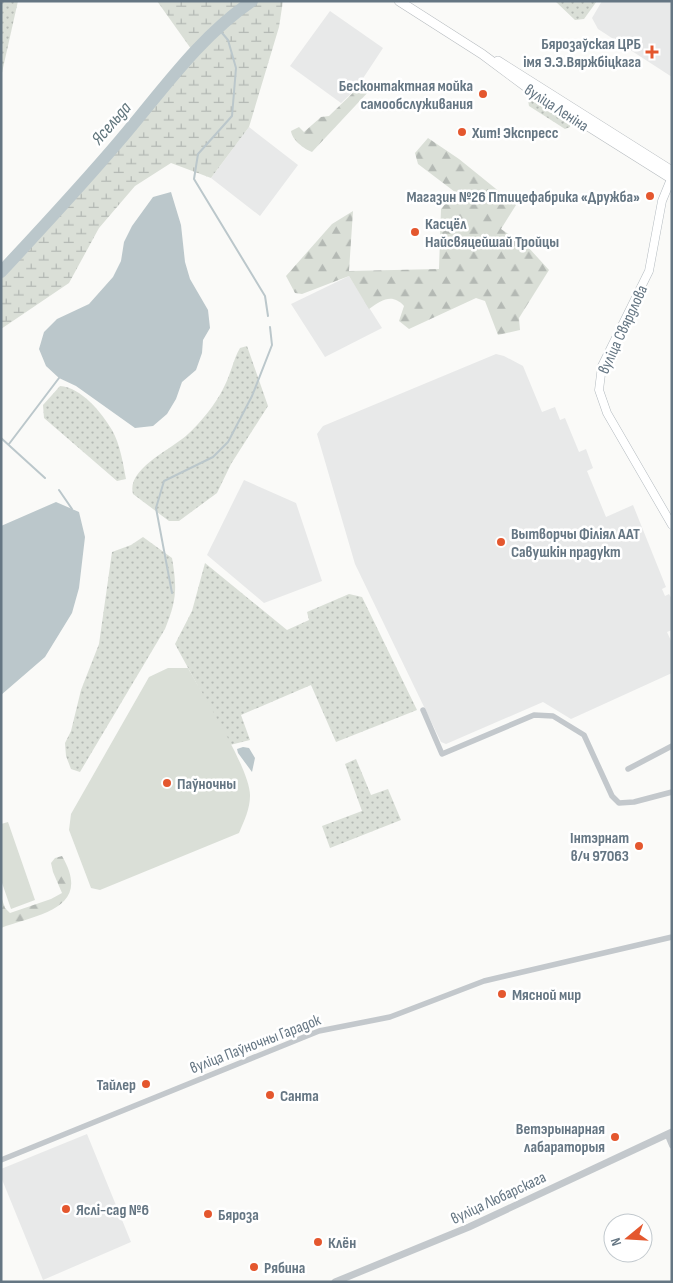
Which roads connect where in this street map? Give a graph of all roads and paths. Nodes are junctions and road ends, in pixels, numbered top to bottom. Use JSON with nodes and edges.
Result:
{"nodes":[{"id":1,"x":399,"y":1,"type":"edge"},
{"id":2,"x":482,"y":54,"type":"junction"},
{"id":3,"x":672,"y":170,"type":"edge"},
{"id":4,"x":672,"y":179,"type":"edge"},
{"id":5,"x":672,"y":524,"type":"edge"},
{"id":6,"x":423,"y":710,"type":"dead end"},
{"id":7,"x":672,"y":746,"type":"edge"},
{"id":8,"x":628,"y":769,"type":"dead end"},
{"id":9,"x":672,"y":792,"type":"edge"},
{"id":10,"x":672,"y":937,"type":"edge"},
{"id":11,"x":669,"y":1133,"type":"edge"},
{"id":12,"x":672,"y":1146,"type":"edge"},
{"id":13,"x":1,"y":1160,"type":"edge"},
{"id":14,"x":335,"y":1282,"type":"edge"}],
"edges":[{"from":1,"to":2,"type":"main road"},
{"from":2,"to":3,"type":"main road","name":"вуліца Леніна"},
{"from":2,"to":4,"type":"main road","name":"вуліца Леніна"},
{"from":4,"to":5,"type":"main road","name":"вуліца Свярдлова"},
{"from":6,"to":9,"type":"street"},
{"from":7,"to":8,"type":"street"},
{"from":10,"to":13,"type":"street","name":"вуліца Паўночны Гарадок"},
{"from":11,"to":12,"type":"street"},
{"from":11,"to":14,"type":"street","name":"вуліца Любарскага"}]}
